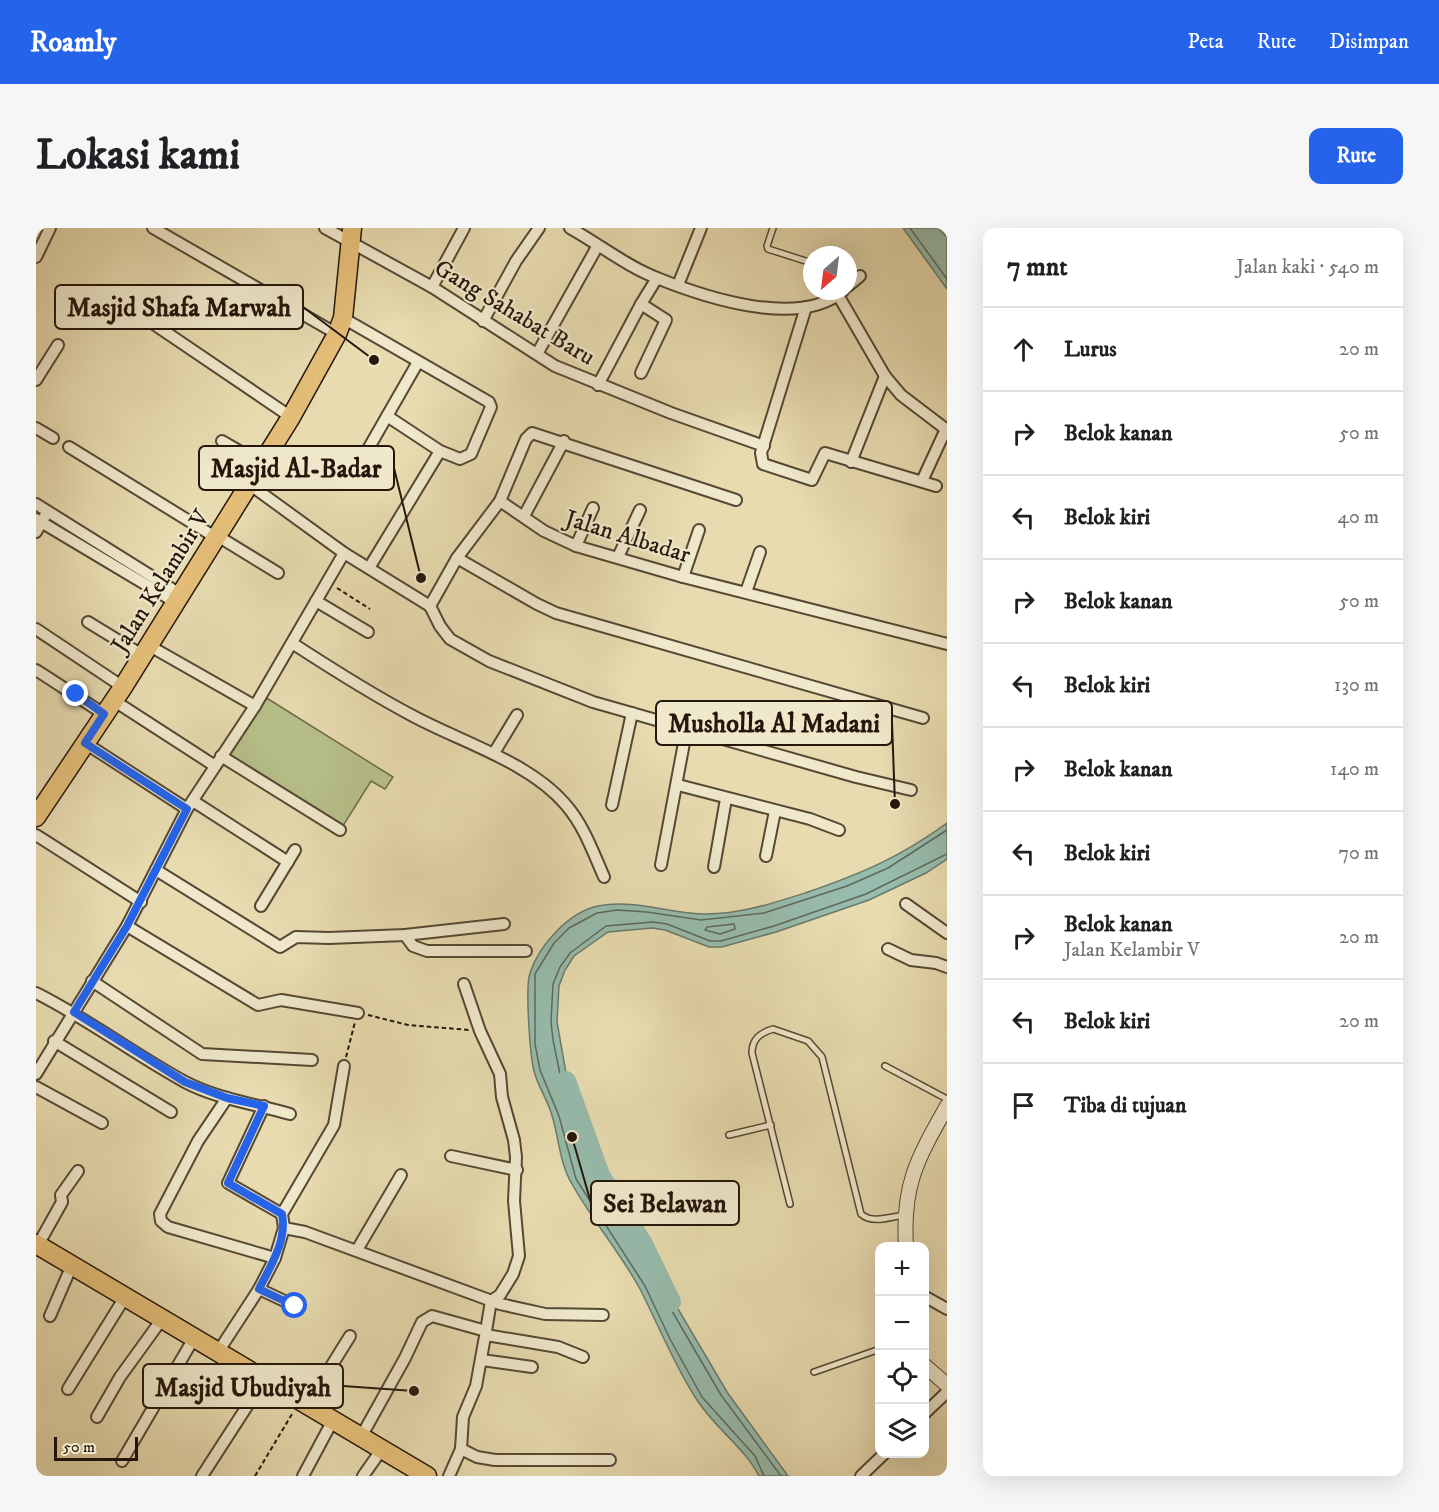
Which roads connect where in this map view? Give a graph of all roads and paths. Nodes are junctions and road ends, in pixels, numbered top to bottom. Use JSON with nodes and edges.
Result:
{"nodes":[{"id":1,"x":50,"y":228,"type":"edge"},
{"id":2,"x":153,"y":228,"type":"edge"},
{"id":3,"x":325,"y":228,"type":"edge"},
{"id":4,"x":464,"y":228,"type":"edge"},
{"id":5,"x":540,"y":228,"type":"edge"},
{"id":6,"x":570,"y":228,"type":"edge"},
{"id":7,"x":701,"y":228,"type":"edge"},
{"id":8,"x":773,"y":228,"type":"edge"},
{"id":9,"x":589,"y":233,"type":"edge"},
{"id":10,"x":352,"y":236,"type":"edge"},
{"id":11,"x":597,"y":247,"type":"junction"},
{"id":12,"x":36,"y":257,"type":"edge"},
{"id":13,"x":803,"y":260,"type":"edge"},
{"id":14,"x":860,"y":276,"type":"dead end"},
{"id":15,"x":657,"y":278,"type":"junction"},
{"id":16,"x":857,"y":278,"type":"edge"},
{"id":17,"x":678,"y":285,"type":"junction"},
{"id":18,"x":432,"y":287,"type":"junction"},
{"id":19,"x":822,"y":300,"type":"edge"},
{"id":20,"x":839,"y":300,"type":"edge"},
{"id":21,"x":641,"y":304,"type":"junction"},
{"id":22,"x":806,"y":307,"type":"junction"},
{"id":23,"x":139,"y":314,"type":"dead end"},
{"id":24,"x":483,"y":321,"type":"junction"},
{"id":25,"x":340,"y":326,"type":"junction"},
{"id":26,"x":58,"y":345,"type":"dead end"},
{"id":27,"x":537,"y":354,"type":"junction"},
{"id":28,"x":418,"y":362,"type":"junction"},
{"id":29,"x":641,"y":373,"type":"dead end"},
{"id":30,"x":885,"y":376,"type":"junction"},
{"id":31,"x":36,"y":380,"type":"edge"},
{"id":32,"x":598,"y":385,"type":"junction"},
{"id":33,"x":387,"y":416,"type":"junction"},
{"id":34,"x":291,"y":417,"type":"junction"},
{"id":35,"x":36,"y":428,"type":"edge"},
{"id":36,"x":946,"y":430,"type":"edge"},
{"id":37,"x":52,"y":438,"type":"dead end"},
{"id":38,"x":222,"y":441,"type":"dead end"},
{"id":39,"x":564,"y":441,"type":"junction"},
{"id":40,"x":764,"y":446,"type":"junction"},
{"id":41,"x":69,"y":447,"type":"dead end"},
{"id":42,"x":367,"y":451,"type":"dead end"},
{"id":43,"x":440,"y":451,"type":"junction"},
{"id":44,"x":851,"y":462,"type":"junction"},
{"id":45,"x":260,"y":463,"type":"junction"},
{"id":46,"x":921,"y":481,"type":"junction"},
{"id":47,"x":249,"y":484,"type":"junction"},
{"id":48,"x":936,"y":486,"type":"dead end"},
{"id":49,"x":736,"y":500,"type":"dead end"},
{"id":50,"x":500,"y":501,"type":"junction"},
{"id":51,"x":36,"y":504,"type":"edge"},
{"id":52,"x":593,"y":508,"type":"dead end"},
{"id":53,"x":640,"y":510,"type":"dead end"},
{"id":54,"x":48,"y":511,"type":"junction"},
{"id":55,"x":524,"y":516,"type":"junction"},
{"id":56,"x":38,"y":524,"type":"edge"},
{"id":57,"x":699,"y":530,"type":"dead end"},
{"id":58,"x":215,"y":536,"type":"junction"},
{"id":59,"x":576,"y":546,"type":"junction"},
{"id":60,"x":760,"y":552,"type":"dead end"},
{"id":61,"x":344,"y":553,"type":"junction"},
{"id":62,"x":618,"y":557,"type":"junction"},
{"id":63,"x":457,"y":558,"type":"junction"},
{"id":64,"x":369,"y":568,"type":"junction"},
{"id":65,"x":278,"y":573,"type":"dead end"},
{"id":66,"x":683,"y":576,"type":"junction"},
{"id":67,"x":326,"y":582,"type":"junction"},
{"id":68,"x":746,"y":592,"type":"junction"},
{"id":69,"x":177,"y":598,"type":"junction"},
{"id":70,"x":316,"y":602,"type":"junction"},
{"id":71,"x":430,"y":606,"type":"junction"},
{"id":72,"x":370,"y":609,"type":"dead end"},
{"id":73,"x":87,"y":622,"type":"dead end"},
{"id":74,"x":36,"y":629,"type":"edge"},
{"id":75,"x":368,"y":632,"type":"dead end"},
{"id":76,"x":292,"y":643,"type":"junction"},
{"id":77,"x":947,"y":644,"type":"edge"},
{"id":78,"x":145,"y":650,"type":"junction"},
{"id":79,"x":36,"y":670,"type":"edge"},
{"id":80,"x":113,"y":700,"type":"junction"},
{"id":81,"x":255,"y":706,"type":"junction"},
{"id":82,"x":632,"y":713,"type":"junction"},
{"id":83,"x":517,"y":715,"type":"dead end"},
{"id":84,"x":923,"y":718,"type":"dead end"},
{"id":85,"x":687,"y":727,"type":"junction"},
{"id":86,"x":85,"y":743,"type":"junction"},
{"id":87,"x":494,"y":753,"type":"junction"},
{"id":88,"x":221,"y":756,"type":"junction"},
{"id":89,"x":215,"y":766,"type":"junction"},
{"id":90,"x":678,"y":785,"type":"junction"},
{"id":91,"x":911,"y":790,"type":"dead end"},
{"id":92,"x":726,"y":799,"type":"junction"},
{"id":93,"x":190,"y":805,"type":"junction"},
{"id":94,"x":612,"y":805,"type":"dead end"},
{"id":95,"x":775,"y":810,"type":"junction"},
{"id":96,"x":36,"y":817,"type":"edge"},
{"id":97,"x":340,"y":830,"type":"dead end"},
{"id":98,"x":839,"y":830,"type":"dead end"},
{"id":99,"x":36,"y":835,"type":"edge"},
{"id":100,"x":295,"y":850,"type":"dead end"},
{"id":101,"x":766,"y":856,"type":"dead end"},
{"id":102,"x":288,"y":862,"type":"junction"},
{"id":103,"x":661,"y":865,"type":"dead end"},
{"id":104,"x":714,"y":867,"type":"dead end"},
{"id":105,"x":156,"y":870,"type":"junction"},
{"id":106,"x":604,"y":878,"type":"dead end"},
{"id":107,"x":141,"y":902,"type":"junction"},
{"id":108,"x":906,"y":904,"type":"dead end"},
{"id":109,"x":261,"y":906,"type":"dead end"},
{"id":110,"x":504,"y":924,"type":"dead end"},
{"id":111,"x":127,"y":926,"type":"junction"},
{"id":112,"x":947,"y":933,"type":"edge"},
{"id":113,"x":405,"y":935,"type":"junction"},
{"id":114,"x":888,"y":949,"type":"dead end"},
{"id":115,"x":525,"y":951,"type":"dead end"},
{"id":116,"x":947,"y":967,"type":"edge"},
{"id":117,"x":92,"y":981,"type":"junction"},
{"id":118,"x":464,"y":984,"type":"dead end"},
{"id":119,"x":36,"y":993,"type":"edge"},
{"id":120,"x":74,"y":1012,"type":"junction"},
{"id":121,"x":358,"y":1013,"type":"junction"},
{"id":122,"x":480,"y":1031,"type":"junction"},
{"id":123,"x":54,"y":1041,"type":"junction"},
{"id":124,"x":312,"y":1060,"type":"dead end"},
{"id":125,"x":344,"y":1066,"type":"joint"},
{"id":126,"x":885,"y":1066,"type":"dead end"},
{"id":127,"x":36,"y":1074,"type":"edge"},
{"id":128,"x":36,"y":1087,"type":"edge"},
{"id":129,"x":227,"y":1098,"type":"junction"},
{"id":130,"x":947,"y":1099,"type":"edge"},
{"id":131,"x":264,"y":1106,"type":"junction"},
{"id":132,"x":947,"y":1106,"type":"edge"},
{"id":133,"x":171,"y":1112,"type":"dead end"},
{"id":134,"x":290,"y":1114,"type":"dead end"},
{"id":135,"x":102,"y":1123,"type":"dead end"},
{"id":136,"x":771,"y":1125,"type":"junction"},
{"id":137,"x":729,"y":1135,"type":"dead end"},
{"id":138,"x":451,"y":1156,"type":"dead end"},
{"id":139,"x":517,"y":1170,"type":"junction"},
{"id":140,"x":78,"y":1171,"type":"dead end"},
{"id":141,"x":401,"y":1175,"type":"dead end"},
{"id":142,"x":790,"y":1204,"type":"dead end"},
{"id":143,"x":282,"y":1214,"type":"junction"},
{"id":144,"x":904,"y":1215,"type":"junction"},
{"id":145,"x":284,"y":1228,"type":"junction"},
{"id":146,"x":906,"y":1242,"type":"edge"},
{"id":147,"x":37,"y":1244,"type":"edge"},
{"id":148,"x":357,"y":1250,"type":"junction"},
{"id":149,"x":274,"y":1258,"type":"junction"},
{"id":150,"x":72,"y":1265,"type":"junction"},
{"id":151,"x":259,"y":1289,"type":"junction"},
{"id":152,"x":125,"y":1297,"type":"junction"},
{"id":153,"x":929,"y":1299,"type":"edge"},
{"id":154,"x":491,"y":1301,"type":"junction"},
{"id":155,"x":295,"y":1306,"type":"dead end"},
{"id":156,"x":947,"y":1309,"type":"edge"},
{"id":157,"x":603,"y":1315,"type":"dead end"},
{"id":158,"x":50,"y":1316,"type":"dead end"},
{"id":159,"x":162,"y":1319,"type":"junction"},
{"id":160,"x":486,"y":1333,"type":"junction"},
{"id":161,"x":350,"y":1336,"type":"dead end"},
{"id":162,"x":194,"y":1338,"type":"junction"},
{"id":163,"x":876,"y":1350,"type":"edge"},
{"id":164,"x":219,"y":1352,"type":"junction"},
{"id":165,"x":583,"y":1357,"type":"dead end"},
{"id":166,"x":482,"y":1360,"type":"junction"},
{"id":167,"x":532,"y":1367,"type":"dead end"},
{"id":168,"x":929,"y":1369,"type":"edge"},
{"id":169,"x":814,"y":1372,"type":"dead end"},
{"id":170,"x":264,"y":1380,"type":"junction"},
{"id":171,"x":947,"y":1385,"type":"edge"},
{"id":172,"x":68,"y":1389,"type":"dead end"},
{"id":173,"x":947,"y":1392,"type":"edge"},
{"id":174,"x":304,"y":1403,"type":"junction"},
{"id":175,"x":929,"y":1409,"type":"edge"},
{"id":176,"x":96,"y":1417,"type":"dead end"},
{"id":177,"x":333,"y":1420,"type":"junction"},
{"id":178,"x":361,"y":1437,"type":"junction"},
{"id":179,"x":382,"y":1449,"type":"junction"},
{"id":180,"x":461,"y":1449,"type":"junction"},
{"id":181,"x":880,"y":1458,"type":"edge"},
{"id":182,"x":610,"y":1460,"type":"dead end"},
{"id":183,"x":122,"y":1461,"type":"dead end"},
{"id":184,"x":415,"y":1473,"type":"edge"},
{"id":185,"x":202,"y":1476,"type":"edge"},
{"id":186,"x":255,"y":1476,"type":"edge"},
{"id":187,"x":303,"y":1476,"type":"edge"},
{"id":188,"x":363,"y":1476,"type":"edge"},
{"id":189,"x":449,"y":1476,"type":"edge"},
{"id":190,"x":861,"y":1476,"type":"edge"}],
"edges":[{"from":1,"to":12,"type":"street"},
{"from":2,"to":25,"type":"street"},
{"from":3,"to":10,"type":"street","name":"Gang Sahabat Baru"},
{"from":4,"to":18,"type":"street"},
{"from":5,"to":24,"type":"street"},
{"from":6,"to":9,"type":"street"},
{"from":7,"to":17,"type":"street"},
{"from":8,"to":13,"type":"lane"},
{"from":9,"to":11,"type":"street"},
{"from":10,"to":18,"type":"street","name":"Gang Sahabat Baru"},
{"from":10,"to":25,"type":"main road","name":"Jalan Kelambir V"},
{"from":11,"to":15,"type":"street"},
{"from":11,"to":27,"type":"street"},
{"from":14,"to":16,"type":"street"},
{"from":15,"to":17,"type":"street"},
{"from":15,"to":21,"type":"street"},
{"from":17,"to":22,"type":"street"},
{"from":18,"to":24,"type":"street","name":"Gang Sahabat Baru"},
{"from":19,"to":22,"type":"street"},
{"from":20,"to":30,"type":"street"},
{"from":21,"to":29,"type":"street"},
{"from":21,"to":32,"type":"street"},
{"from":22,"to":40,"type":"street"},
{"from":23,"to":34,"type":"street"},
{"from":24,"to":27,"type":"street","name":"Gang Sahabat Baru"},
{"from":25,"to":28,"type":"street"},
{"from":25,"to":34,"type":"main road","name":"Jalan Kelambir V"},
{"from":26,"to":31,"type":"street"},
{"from":27,"to":32,"type":"street","name":"Gang Sahabat Baru"},
{"from":28,"to":33,"type":"street"},
{"from":28,"to":43,"type":"street"},
{"from":30,"to":36,"type":"street"},
{"from":30,"to":44,"type":"street"},
{"from":32,"to":40,"type":"street","name":"Gang Sahabat Baru"},
{"from":33,"to":42,"type":"street"},
{"from":33,"to":43,"type":"street"},
{"from":34,"to":45,"type":"main road","name":"Jalan Kelambir V"},
{"from":35,"to":37,"type":"street"},
{"from":36,"to":46,"type":"street"},
{"from":38,"to":45,"type":"street"},
{"from":39,"to":49,"type":"street"},
{"from":39,"to":50,"type":"street"},
{"from":39,"to":55,"type":"street"},
{"from":40,"to":44,"type":"street"},
{"from":41,"to":58,"type":"street"},
{"from":43,"to":64,"type":"street"},
{"from":44,"to":46,"type":"street"},
{"from":45,"to":47,"type":"main road","name":"Jalan Kelambir V"},
{"from":46,"to":48,"type":"street"},
{"from":47,"to":58,"type":"main road","name":"Jalan Kelambir V"},
{"from":47,"to":61,"type":"street"},
{"from":50,"to":55,"type":"street","name":"Jalan Albadar"},
{"from":50,"to":63,"type":"street"},
{"from":51,"to":54,"type":"street"},
{"from":52,"to":59,"type":"street"},
{"from":53,"to":62,"type":"street"},
{"from":54,"to":56,"type":"street"},
{"from":54,"to":69,"type":"street"},
{"from":55,"to":59,"type":"street","name":"Jalan Albadar"},
{"from":56,"to":69,"type":"street"},
{"from":57,"to":66,"type":"street"},
{"from":58,"to":65,"type":"street"},
{"from":58,"to":69,"type":"main road","name":"Jalan Kelambir V"},
{"from":59,"to":62,"type":"street","name":"Jalan Albadar"},
{"from":60,"to":68,"type":"street"},
{"from":61,"to":64,"type":"street"},
{"from":61,"to":67,"type":"street"},
{"from":62,"to":66,"type":"street","name":"Jalan Albadar"},
{"from":63,"to":71,"type":"street"},
{"from":63,"to":84,"type":"street"},
{"from":64,"to":71,"type":"street"},
{"from":66,"to":68,"type":"street","name":"Jalan Albadar"},
{"from":67,"to":70,"type":"street"},
{"from":67,"to":72,"type":"path"},
{"from":68,"to":77,"type":"street","name":"Jalan Albadar"},
{"from":69,"to":78,"type":"main road","name":"Jalan Kelambir V"},
{"from":70,"to":75,"type":"street"},
{"from":70,"to":76,"type":"street"},
{"from":71,"to":82,"type":"street"},
{"from":73,"to":78,"type":"street"},
{"from":74,"to":80,"type":"street"},
{"from":76,"to":81,"type":"street"},
{"from":76,"to":87,"type":"street"},
{"from":78,"to":80,"type":"main road","name":"Jalan Kelambir V"},
{"from":78,"to":81,"type":"street"},
{"from":79,"to":80,"type":"street"},
{"from":80,"to":86,"type":"main road","name":"Jalan Kelambir V"},
{"from":80,"to":89,"type":"street"},
{"from":81,"to":88,"type":"street"},
{"from":82,"to":85,"type":"street"},
{"from":82,"to":94,"type":"street"},
{"from":83,"to":87,"type":"street"},
{"from":85,"to":90,"type":"street"},
{"from":85,"to":91,"type":"street"},
{"from":86,"to":93,"type":"street"},
{"from":86,"to":96,"type":"main road","name":"Jalan Kelambir V"},
{"from":87,"to":106,"type":"street"},
{"from":88,"to":89,"type":"street"},
{"from":88,"to":97,"type":"street"},
{"from":89,"to":93,"type":"street"},
{"from":90,"to":92,"type":"street"},
{"from":90,"to":103,"type":"street"},
{"from":92,"to":95,"type":"street"},
{"from":92,"to":104,"type":"street"},
{"from":93,"to":102,"type":"street"},
{"from":93,"to":105,"type":"street"},
{"from":95,"to":98,"type":"street"},
{"from":95,"to":101,"type":"street"},
{"from":99,"to":107,"type":"street"},
{"from":100,"to":102,"type":"street"},
{"from":102,"to":109,"type":"street"},
{"from":105,"to":107,"type":"street"},
{"from":105,"to":113,"type":"street"},
{"from":107,"to":111,"type":"street"},
{"from":108,"to":112,"type":"street"},
{"from":110,"to":113,"type":"street"},
{"from":111,"to":117,"type":"street"},
{"from":111,"to":121,"type":"street"},
{"from":113,"to":115,"type":"street"},
{"from":114,"to":116,"type":"street"},
{"from":117,"to":120,"type":"street"},
{"from":117,"to":124,"type":"street"},
{"from":118,"to":122,"type":"street"},
{"from":119,"to":120,"type":"street"},
{"from":120,"to":123,"type":"street"},
{"from":120,"to":129,"type":"street"},
{"from":121,"to":122,"type":"path"},
{"from":121,"to":125,"type":"path"},
{"from":122,"to":139,"type":"street"},
{"from":123,"to":127,"type":"street"},
{"from":123,"to":133,"type":"street"},
{"from":125,"to":143,"type":"street"},
{"from":126,"to":130,"type":"lane"},
{"from":128,"to":135,"type":"street"},
{"from":129,"to":131,"type":"street"},
{"from":129,"to":149,"type":"street"},
{"from":131,"to":134,"type":"street"},
{"from":131,"to":143,"type":"street"},
{"from":132,"to":144,"type":"street"},
{"from":136,"to":137,"type":"lane"},
{"from":136,"to":142,"type":"lane"},
{"from":136,"to":144,"type":"lane"},
{"from":138,"to":139,"type":"street"},
{"from":139,"to":154,"type":"street"},
{"from":140,"to":147,"type":"street"},
{"from":141,"to":148,"type":"street"},
{"from":143,"to":145,"type":"street"},
{"from":144,"to":146,"type":"street"},
{"from":145,"to":148,"type":"street"},
{"from":145,"to":149,"type":"street"},
{"from":147,"to":150,"type":"main road"},
{"from":148,"to":154,"type":"street"},
{"from":149,"to":151,"type":"street"},
{"from":150,"to":152,"type":"main road"},
{"from":150,"to":158,"type":"street"},
{"from":151,"to":155,"type":"street"},
{"from":151,"to":164,"type":"street"},
{"from":152,"to":159,"type":"main road"},
{"from":152,"to":172,"type":"street"},
{"from":153,"to":156,"type":"street"},
{"from":154,"to":157,"type":"street"},
{"from":154,"to":160,"type":"street"},
{"from":159,"to":162,"type":"main road"},
{"from":159,"to":176,"type":"street"},
{"from":160,"to":165,"type":"street"},
{"from":160,"to":166,"type":"street"},
{"from":160,"to":178,"type":"street"},
{"from":161,"to":174,"type":"street"},
{"from":162,"to":164,"type":"main road"},
{"from":162,"to":183,"type":"street"},
{"from":163,"to":169,"type":"lane"},
{"from":164,"to":170,"type":"main road"},
{"from":166,"to":167,"type":"street"},
{"from":166,"to":180,"type":"street"},
{"from":168,"to":171,"type":"street"},
{"from":170,"to":174,"type":"main road"},
{"from":170,"to":185,"type":"street"},
{"from":173,"to":175,"type":"street"},
{"from":174,"to":177,"type":"main road"},
{"from":174,"to":186,"type":"path"},
{"from":177,"to":178,"type":"main road"},
{"from":177,"to":187,"type":"street"},
{"from":178,"to":179,"type":"main road"},
{"from":179,"to":184,"type":"main road"},
{"from":179,"to":188,"type":"street"},
{"from":180,"to":182,"type":"street"},
{"from":180,"to":189,"type":"street"},
{"from":181,"to":190,"type":"street"}]}
